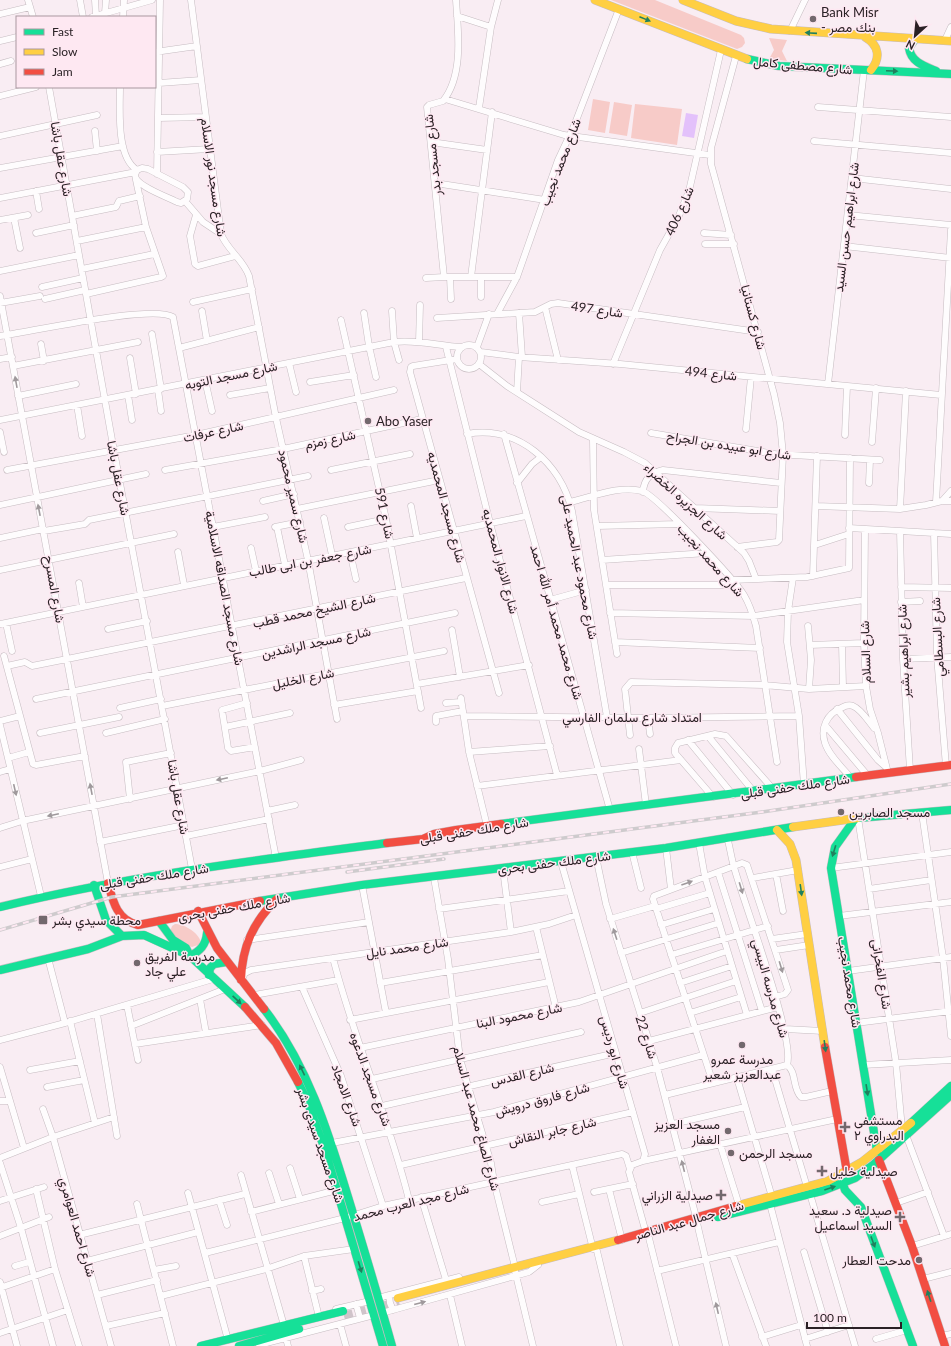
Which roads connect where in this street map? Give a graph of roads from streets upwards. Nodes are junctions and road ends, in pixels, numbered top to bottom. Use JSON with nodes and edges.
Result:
{"nodes":[{"id":1,"x":80,"y":0,"type":"edge"},
{"id":2,"x":95,"y":0,"type":"edge"},
{"id":3,"x":106,"y":0,"type":"edge"},
{"id":4,"x":124,"y":0,"type":"edge"},
{"id":5,"x":152,"y":0,"type":"edge"},
{"id":6,"x":160,"y":0,"type":"edge"},
{"id":7,"x":191,"y":0,"type":"edge"},
{"id":8,"x":456,"y":0,"type":"edge"},
{"id":9,"x":498,"y":0,"type":"edge"},
{"id":10,"x":595,"y":0,"type":"edge"},
{"id":11,"x":682,"y":0,"type":"edge"},
{"id":12,"x":805,"y":0,"type":"edge"},
{"id":13,"x":29,"y":3,"type":"edge"},
{"id":14,"x":124,"y":8,"type":"junction"},
{"id":15,"x":619,"y":9,"type":"junction"},
{"id":16,"x":105,"y":13,"type":"junction"},
{"id":17,"x":0,"y":14,"type":"edge"},
{"id":18,"x":33,"y":16,"type":"edge"},
{"id":19,"x":83,"y":16,"type":"edge"},
{"id":20,"x":94,"y":16,"type":"edge"},
{"id":21,"x":123,"y":16,"type":"edge"},
{"id":22,"x":457,"y":16,"type":"junction"},
{"id":23,"x":491,"y":27,"type":"junction"},
{"id":24,"x":951,"y":27,"type":"edge"},
{"id":25,"x":790,"y":31,"type":"junction"},
{"id":26,"x":864,"y":36,"type":"junction"},
{"id":27,"x":16,"y":37,"type":"edge"},
{"id":28,"x":915,"y":38,"type":"junction"},
{"id":29,"x":948,"y":40,"type":"edge"},
{"id":30,"x":0,"y":41,"type":"edge"},
{"id":31,"x":197,"y":46,"type":"junction"},
{"id":32,"x":721,"y":50,"type":"junction"},
{"id":33,"x":157,"y":51,"type":"edge"},
{"id":34,"x":736,"y":56,"type":"junction"},
{"id":35,"x":11,"y":61,"type":"dead end"},
{"id":36,"x":0,"y":64,"type":"edge"},
{"id":37,"x":868,"y":70,"type":"junction"},
{"id":38,"x":940,"y":73,"type":"junction"},
{"id":39,"x":951,"y":74,"type":"edge"},
{"id":40,"x":201,"y":80,"type":"junction"},
{"id":41,"x":159,"y":83,"type":"junction"},
{"id":42,"x":32,"y":88,"type":"edge"},
{"id":43,"x":49,"y":88,"type":"edge"},
{"id":44,"x":120,"y":88,"type":"edge"},
{"id":45,"x":0,"y":96,"type":"edge"},
{"id":46,"x":445,"y":99,"type":"junction"},
{"id":47,"x":818,"y":107,"type":"dead end"},
{"id":48,"x":479,"y":108,"type":"junction"},
{"id":49,"x":860,"y":110,"type":"junction"},
{"id":50,"x":492,"y":112,"type":"junction"},
{"id":51,"x":97,"y":115,"type":"dead end"},
{"id":52,"x":205,"y":117,"type":"junction"},
{"id":53,"x":951,"y":117,"type":"edge"},
{"id":54,"x":158,"y":118,"type":"junction"},
{"id":55,"x":56,"y":124,"type":"junction"},
{"id":56,"x":95,"y":131,"type":"dead end"},
{"id":57,"x":0,"y":136,"type":"edge"},
{"id":58,"x":570,"y":136,"type":"junction"},
{"id":59,"x":814,"y":141,"type":"dead end"},
{"id":60,"x":430,"y":142,"type":"junction"},
{"id":61,"x":856,"y":145,"type":"junction"},
{"id":62,"x":123,"y":146,"type":"junction"},
{"id":63,"x":210,"y":149,"type":"junction"},
{"id":64,"x":487,"y":150,"type":"junction"},
{"id":65,"x":98,"y":151,"type":"junction"},
{"id":66,"x":157,"y":152,"type":"junction"},
{"id":67,"x":699,"y":153,"type":"junction"},
{"id":68,"x":951,"y":153,"type":"edge"},
{"id":69,"x":710,"y":155,"type":"junction"},
{"id":70,"x":62,"y":158,"type":"junction"},
{"id":71,"x":0,"y":168,"type":"edge"},
{"id":72,"x":137,"y":171,"type":"junction"},
{"id":73,"x":157,"y":174,"type":"junction"},
{"id":74,"x":852,"y":178,"type":"junction"},
{"id":75,"x":136,"y":180,"type":"junction"},
{"id":76,"x":435,"y":183,"type":"junction"},
{"id":77,"x":66,"y":185,"type":"junction"},
{"id":78,"x":951,"y":189,"type":"edge"},
{"id":79,"x":482,"y":190,"type":"junction"},
{"id":80,"x":36,"y":191,"type":"junction"},
{"id":81,"x":140,"y":196,"type":"junction"},
{"id":82,"x":0,"y":198,"type":"edge"},
{"id":83,"x":545,"y":200,"type":"junction"},
{"id":84,"x":185,"y":201,"type":"junction"},
{"id":85,"x":39,"y":209,"type":"dead end"},
{"id":86,"x":28,"y":215,"type":"dead end"},
{"id":87,"x":196,"y":215,"type":"junction"},
{"id":88,"x":848,"y":215,"type":"junction"},
{"id":89,"x":72,"y":216,"type":"junction"},
{"id":90,"x":14,"y":218,"type":"junction"},
{"id":91,"x":0,"y":220,"type":"edge"},
{"id":92,"x":74,"y":225,"type":"junction"},
{"id":93,"x":951,"y":225,"type":"edge"},
{"id":94,"x":146,"y":227,"type":"junction"},
{"id":95,"x":951,"y":230,"type":"edge"},
{"id":96,"x":36,"y":233,"type":"dead end"},
{"id":97,"x":704,"y":233,"type":"dead end"},
{"id":98,"x":221,"y":234,"type":"junction"},
{"id":99,"x":731,"y":235,"type":"junction"},
{"id":100,"x":77,"y":241,"type":"junction"},
{"id":101,"x":705,"y":244,"type":"dead end"},
{"id":102,"x":734,"y":244,"type":"junction"},
{"id":103,"x":844,"y":246,"type":"junction"},
{"id":104,"x":20,"y":248,"type":"dead end"},
{"id":105,"x":154,"y":254,"type":"junction"},
{"id":106,"x":79,"y":255,"type":"junction"},
{"id":107,"x":235,"y":256,"type":"junction"},
{"id":108,"x":950,"y":258,"type":"edge"},
{"id":109,"x":82,"y":269,"type":"junction"},
{"id":110,"x":0,"y":271,"type":"edge"},
{"id":111,"x":447,"y":277,"type":"junction"},
{"id":112,"x":471,"y":277,"type":"junction"},
{"id":113,"x":482,"y":277,"type":"junction"},
{"id":114,"x":517,"y":277,"type":"junction"},
{"id":115,"x":83,"y":278,"type":"junction"},
{"id":116,"x":426,"y":278,"type":"dead end"},
{"id":117,"x":42,"y":287,"type":"dead end"},
{"id":118,"x":252,"y":289,"type":"junction"},
{"id":119,"x":86,"y":292,"type":"junction"},
{"id":120,"x":0,"y":296,"type":"edge"},
{"id":121,"x":949,"y":296,"type":"edge"},
{"id":122,"x":481,"y":297,"type":"dead end"},
{"id":123,"x":451,"y":299,"type":"dead end"},
{"id":124,"x":193,"y":302,"type":"dead end"},
{"id":125,"x":1,"y":303,"type":"edge"},
{"id":126,"x":420,"y":305,"type":"dead end"},
{"id":127,"x":545,"y":307,"type":"junction"},
{"id":128,"x":202,"y":311,"type":"dead end"},
{"id":129,"x":392,"y":311,"type":"dead end"},
{"id":130,"x":519,"y":312,"type":"junction"},
{"id":131,"x":364,"y":313,"type":"dead end"},
{"id":132,"x":489,"y":314,"type":"junction"},
{"id":133,"x":497,"y":314,"type":"junction"},
{"id":134,"x":634,"y":314,"type":"junction"},
{"id":135,"x":437,"y":318,"type":"dead end"},
{"id":136,"x":91,"y":320,"type":"junction"},
{"id":137,"x":340,"y":320,"type":"dead end"},
{"id":138,"x":259,"y":327,"type":"junction"},
{"id":139,"x":758,"y":332,"type":"junction"},
{"id":140,"x":152,"y":334,"type":"dead end"},
{"id":141,"x":7,"y":335,"type":"junction"},
{"id":142,"x":0,"y":336,"type":"edge"},
{"id":143,"x":207,"y":341,"type":"junction"},
{"id":144,"x":138,"y":342,"type":"dead end"},
{"id":145,"x":394,"y":342,"type":"junction"},
{"id":146,"x":419,"y":342,"type":"junction"},
{"id":147,"x":41,"y":344,"type":"dead end"},
{"id":148,"x":369,"y":346,"type":"junction"},
{"id":149,"x":446,"y":347,"type":"junction"},
{"id":150,"x":462,"y":347,"type":"junction"},
{"id":151,"x":179,"y":348,"type":"junction"},
{"id":152,"x":479,"y":349,"type":"junction"},
{"id":153,"x":348,"y":350,"type":"junction"},
{"id":154,"x":97,"y":351,"type":"junction"},
{"id":155,"x":12,"y":357,"type":"junction"},
{"id":156,"x":520,"y":357,"type":"junction"},
{"id":157,"x":130,"y":358,"type":"dead end"},
{"id":158,"x":0,"y":359,"type":"edge"},
{"id":159,"x":457,"y":359,"type":"junction"},
{"id":160,"x":399,"y":360,"type":"dead end"},
{"id":161,"x":449,"y":360,"type":"junction"},
{"id":162,"x":558,"y":360,"type":"junction"},
{"id":163,"x":44,"y":361,"type":"junction"},
{"id":164,"x":289,"y":363,"type":"junction"},
{"id":165,"x":479,"y":364,"type":"junction"},
{"id":166,"x":613,"y":364,"type":"junction"},
{"id":167,"x":13,"y":366,"type":"junction"},
{"id":168,"x":266,"y":368,"type":"junction"},
{"id":169,"x":354,"y":375,"type":"junction"},
{"id":170,"x":376,"y":377,"type":"dead end"},
{"id":171,"x":751,"y":378,"type":"junction"},
{"id":172,"x":770,"y":379,"type":"junction"},
{"id":173,"x":205,"y":380,"type":"junction"},
{"id":174,"x":310,"y":382,"type":"dead end"},
{"id":175,"x":76,"y":384,"type":"dead end"},
{"id":176,"x":186,"y":384,"type":"junction"},
{"id":177,"x":828,"y":384,"type":"junction"},
{"id":178,"x":846,"y":386,"type":"junction"},
{"id":179,"x":270,"y":388,"type":"junction"},
{"id":180,"x":876,"y":388,"type":"junction"},
{"id":181,"x":159,"y":389,"type":"junction"},
{"id":182,"x":394,"y":390,"type":"dead end"},
{"id":183,"x":906,"y":391,"type":"junction"},
{"id":184,"x":296,"y":392,"type":"dead end"},
{"id":185,"x":517,"y":392,"type":"junction"},
{"id":186,"x":136,"y":394,"type":"junction"},
{"id":187,"x":128,"y":395,"type":"junction"},
{"id":188,"x":230,"y":395,"type":"dead end"},
{"id":189,"x":941,"y":395,"type":"junction"},
{"id":190,"x":18,"y":396,"type":"junction"},
{"id":191,"x":360,"y":398,"type":"junction"},
{"id":192,"x":105,"y":400,"type":"junction"},
{"id":193,"x":77,"y":405,"type":"junction"},
{"id":194,"x":161,"y":410,"type":"dead end"},
{"id":195,"x":212,"y":411,"type":"dead end"},
{"id":196,"x":22,"y":416,"type":"junction"},
{"id":197,"x":276,"y":418,"type":"junction"},
{"id":198,"x":422,"y":419,"type":"junction"},
{"id":199,"x":0,"y":420,"type":"edge"},
{"id":200,"x":132,"y":420,"type":"dead end"},
{"id":201,"x":746,"y":429,"type":"dead end"},
{"id":202,"x":367,"y":431,"type":"junction"},
{"id":203,"x":0,"y":432,"type":"edge"},
{"id":204,"x":651,"y":433,"type":"dead end"},
{"id":205,"x":467,"y":434,"type":"junction"},
{"id":206,"x":504,"y":434,"type":"junction"},
{"id":207,"x":196,"y":435,"type":"junction"},
{"id":208,"x":845,"y":435,"type":"dead end"},
{"id":209,"x":82,"y":436,"type":"dead end"},
{"id":210,"x":593,"y":440,"type":"junction"},
{"id":211,"x":872,"y":442,"type":"dead end"},
{"id":212,"x":283,"y":449,"type":"junction"},
{"id":213,"x":114,"y":451,"type":"junction"},
{"id":214,"x":4,"y":452,"type":"dead end"},
{"id":215,"x":410,"y":454,"type":"dead end"},
{"id":216,"x":783,"y":455,"type":"junction"},
{"id":217,"x":818,"y":456,"type":"junction"},
{"id":218,"x":541,"y":457,"type":"junction"},
{"id":219,"x":850,"y":458,"type":"junction"},
{"id":220,"x":870,"y":460,"type":"junction"},
{"id":221,"x":880,"y":460,"type":"dead end"},
{"id":222,"x":374,"y":462,"type":"junction"},
{"id":223,"x":201,"y":464,"type":"junction"},
{"id":224,"x":31,"y":465,"type":"junction"},
{"id":225,"x":7,"y":470,"type":"dead end"},
{"id":226,"x":165,"y":470,"type":"dead end"},
{"id":227,"x":331,"y":470,"type":"dead end"},
{"id":228,"x":656,"y":472,"type":"junction"},
{"id":229,"x":146,"y":474,"type":"dead end"},
{"id":230,"x":308,"y":476,"type":"dead end"},
{"id":231,"x":119,"y":480,"type":"junction"},
{"id":232,"x":291,"y":480,"type":"junction"},
{"id":233,"x":439,"y":480,"type":"junction"},
{"id":234,"x":517,"y":483,"type":"junction"},
{"id":235,"x":781,"y":483,"type":"junction"},
{"id":236,"x":869,"y":483,"type":"dead end"},
{"id":237,"x":951,"y":491,"type":"edge"},
{"id":238,"x":380,"y":492,"type":"junction"},
{"id":239,"x":643,"y":492,"type":"junction"},
{"id":240,"x":294,"y":494,"type":"junction"},
{"id":241,"x":207,"y":496,"type":"junction"},
{"id":242,"x":593,"y":496,"type":"junction"},
{"id":243,"x":37,"y":497,"type":"junction"},
{"id":244,"x":263,"y":501,"type":"dead end"},
{"id":245,"x":939,"y":501,"type":"junction"},
{"id":246,"x":951,"y":501,"type":"edge"},
{"id":247,"x":570,"y":502,"type":"junction"},
{"id":248,"x":0,"y":505,"type":"edge"},
{"id":249,"x":411,"y":506,"type":"dead end"},
{"id":250,"x":816,"y":506,"type":"junction"},
{"id":251,"x":849,"y":507,"type":"junction"},
{"id":252,"x":695,"y":508,"type":"junction"},
{"id":253,"x":297,"y":509,"type":"junction"},
{"id":254,"x":900,"y":509,"type":"junction"},
{"id":255,"x":780,"y":511,"type":"junction"},
{"id":256,"x":126,"y":512,"type":"junction"},
{"id":257,"x":265,"y":516,"type":"dead end"},
{"id":258,"x":526,"y":516,"type":"junction"},
{"id":259,"x":324,"y":518,"type":"dead end"},
{"id":260,"x":386,"y":519,"type":"junction"},
{"id":261,"x":300,"y":522,"type":"junction"},
{"id":262,"x":490,"y":523,"type":"junction"},
{"id":263,"x":680,"y":524,"type":"junction"},
{"id":264,"x":597,"y":526,"type":"junction"},
{"id":265,"x":213,"y":527,"type":"junction"},
{"id":266,"x":348,"y":527,"type":"dead end"},
{"id":267,"x":865,"y":529,"type":"junction"},
{"id":268,"x":43,"y":530,"type":"junction"},
{"id":269,"x":454,"y":530,"type":"junction"},
{"id":270,"x":849,"y":531,"type":"junction"},
{"id":271,"x":900,"y":531,"type":"junction"},
{"id":272,"x":934,"y":533,"type":"junction"},
{"id":273,"x":174,"y":534,"type":"dead end"},
{"id":274,"x":951,"y":534,"type":"edge"},
{"id":275,"x":0,"y":538,"type":"edge"},
{"id":276,"x":417,"y":538,"type":"junction"},
{"id":277,"x":391,"y":543,"type":"junction"},
{"id":278,"x":132,"y":544,"type":"junction"},
{"id":279,"x":815,"y":545,"type":"junction"},
{"id":280,"x":736,"y":547,"type":"junction"},
{"id":281,"x":251,"y":548,"type":"dead end"},
{"id":282,"x":178,"y":552,"type":"dead end"},
{"id":283,"x":350,"y":552,"type":"junction"},
{"id":284,"x":707,"y":553,"type":"junction"},
{"id":285,"x":332,"y":555,"type":"junction"},
{"id":286,"x":308,"y":560,"type":"junction"},
{"id":287,"x":602,"y":560,"type":"junction"},
{"id":288,"x":50,"y":561,"type":"junction"},
{"id":289,"x":285,"y":565,"type":"junction"},
{"id":290,"x":0,"y":570,"type":"edge"},
{"id":291,"x":256,"y":571,"type":"junction"},
{"id":292,"x":813,"y":576,"type":"junction"},
{"id":293,"x":223,"y":577,"type":"junction"},
{"id":294,"x":466,"y":578,"type":"junction"},
{"id":295,"x":756,"y":578,"type":"junction"},
{"id":296,"x":793,"y":578,"type":"junction"},
{"id":297,"x":356,"y":579,"type":"dead end"},
{"id":298,"x":732,"y":580,"type":"junction"},
{"id":299,"x":78,"y":584,"type":"dead end"},
{"id":300,"x":184,"y":585,"type":"junction"},
{"id":301,"x":606,"y":585,"type":"junction"},
{"id":302,"x":737,"y":586,"type":"junction"},
{"id":303,"x":901,"y":587,"type":"junction"},
{"id":304,"x":935,"y":587,"type":"junction"},
{"id":305,"x":951,"y":588,"type":"edge"},
{"id":306,"x":586,"y":590,"type":"junction"},
{"id":307,"x":400,"y":592,"type":"junction"},
{"id":308,"x":142,"y":594,"type":"junction"},
{"id":309,"x":550,"y":600,"type":"junction"},
{"id":310,"x":864,"y":600,"type":"junction"},
{"id":311,"x":920,"y":601,"type":"dead end"},
{"id":312,"x":901,"y":602,"type":"junction"},
{"id":313,"x":83,"y":607,"type":"junction"},
{"id":314,"x":317,"y":609,"type":"junction"},
{"id":315,"x":788,"y":611,"type":"junction"},
{"id":316,"x":59,"y":612,"type":"junction"},
{"id":317,"x":455,"y":613,"type":"dead end"},
{"id":318,"x":610,"y":613,"type":"junction"},
{"id":319,"x":754,"y":616,"type":"junction"},
{"id":320,"x":147,"y":621,"type":"junction"},
{"id":321,"x":406,"y":623,"type":"junction"},
{"id":322,"x":3,"y":624,"type":"edge"},
{"id":323,"x":232,"y":626,"type":"junction"},
{"id":324,"x":808,"y":626,"type":"dead end"},
{"id":325,"x":108,"y":629,"type":"dead end"},
{"id":326,"x":452,"y":630,"type":"dead end"},
{"id":327,"x":322,"y":640,"type":"junction"},
{"id":328,"x":615,"y":642,"type":"junction"},
{"id":329,"x":151,"y":643,"type":"junction"},
{"id":330,"x":864,"y":643,"type":"junction"},
{"id":331,"x":842,"y":644,"type":"junction"},
{"id":332,"x":810,"y":645,"type":"junction"},
{"id":333,"x":760,"y":648,"type":"junction"},
{"id":334,"x":12,"y":651,"type":"dead end"},
{"id":335,"x":444,"y":651,"type":"dead end"},
{"id":336,"x":617,"y":654,"type":"dead end"},
{"id":337,"x":4,"y":656,"type":"dead end"},
{"id":338,"x":937,"y":656,"type":"junction"},
{"id":339,"x":238,"y":657,"type":"junction"},
{"id":340,"x":412,"y":657,"type":"junction"},
{"id":341,"x":951,"y":657,"type":"edge"},
{"id":342,"x":67,"y":659,"type":"junction"},
{"id":343,"x":903,"y":659,"type":"junction"},
{"id":344,"x":529,"y":665,"type":"junction"},
{"id":345,"x":7,"y":666,"type":"junction"},
{"id":346,"x":493,"y":671,"type":"junction"},
{"id":347,"x":156,"y":674,"type":"junction"},
{"id":348,"x":328,"y":674,"type":"junction"},
{"id":349,"x":460,"y":677,"type":"junction"},
{"id":350,"x":764,"y":685,"type":"junction"},
{"id":351,"x":866,"y":686,"type":"junction"},
{"id":352,"x":417,"y":687,"type":"junction"},
{"id":353,"x":794,"y":687,"type":"junction"},
{"id":354,"x":843,"y":687,"type":"junction"},
{"id":355,"x":809,"y":689,"type":"junction"},
{"id":356,"x":244,"y":690,"type":"junction"},
{"id":357,"x":73,"y":692,"type":"junction"},
{"id":358,"x":499,"y":693,"type":"dead end"},
{"id":359,"x":36,"y":699,"type":"dead end"},
{"id":360,"x":161,"y":699,"type":"junction"},
{"id":361,"x":247,"y":703,"type":"junction"},
{"id":362,"x":446,"y":703,"type":"dead end"},
{"id":363,"x":334,"y":705,"type":"junction"},
{"id":364,"x":162,"y":706,"type":"junction"},
{"id":365,"x":120,"y":708,"type":"dead end"},
{"id":366,"x":421,"y":708,"type":"dead end"},
{"id":367,"x":837,"y":709,"type":"junction"},
{"id":368,"x":290,"y":713,"type":"dead end"},
{"id":369,"x":463,"y":714,"type":"junction"},
{"id":370,"x":20,"y":716,"type":"junction"},
{"id":371,"x":799,"y":716,"type":"junction"},
{"id":372,"x":119,"y":717,"type":"dead end"},
{"id":373,"x":543,"y":717,"type":"junction"},
{"id":374,"x":584,"y":717,"type":"junction"},
{"id":375,"x":607,"y":717,"type":"junction"},
{"id":376,"x":768,"y":717,"type":"junction"},
{"id":377,"x":628,"y":718,"type":"junction"},
{"id":378,"x":648,"y":718,"type":"junction"},
{"id":379,"x":165,"y":719,"type":"junction"},
{"id":380,"x":337,"y":719,"type":"dead end"},
{"id":381,"x":0,"y":721,"type":"edge"},
{"id":382,"x":250,"y":721,"type":"junction"},
{"id":383,"x":436,"y":722,"type":"dead end"},
{"id":384,"x":0,"y":725,"type":"edge"},
{"id":385,"x":79,"y":725,"type":"junction"},
{"id":386,"x":825,"y":725,"type":"junction"},
{"id":387,"x":224,"y":727,"type":"junction"},
{"id":388,"x":40,"y":733,"type":"dead end"},
{"id":389,"x":106,"y":733,"type":"dead end"},
{"id":390,"x":878,"y":733,"type":"junction"},
{"id":391,"x":650,"y":734,"type":"dead end"},
{"id":392,"x":630,"y":735,"type":"dead end"},
{"id":393,"x":708,"y":736,"type":"junction"},
{"id":394,"x":688,"y":740,"type":"junction"},
{"id":395,"x":550,"y":746,"type":"junction"},
{"id":396,"x":255,"y":747,"type":"junction"},
{"id":397,"x":639,"y":749,"type":"dead end"},
{"id":398,"x":29,"y":752,"type":"junction"},
{"id":399,"x":469,"y":752,"type":"junction"},
{"id":400,"x":171,"y":753,"type":"junction"},
{"id":401,"x":84,"y":756,"type":"junction"},
{"id":402,"x":8,"y":758,"type":"junction"},
{"id":403,"x":301,"y":760,"type":"dead end"},
{"id":404,"x":682,"y":760,"type":"junction"},
{"id":405,"x":777,"y":762,"type":"dead end"},
{"id":406,"x":641,"y":764,"type":"junction"},
{"id":407,"x":949,"y":765,"type":"edge"},
{"id":408,"x":10,"y":769,"type":"junction"},
{"id":409,"x":598,"y":769,"type":"junction"},
{"id":410,"x":887,"y":770,"type":"junction"},
{"id":411,"x":910,"y":770,"type":"junction"},
{"id":412,"x":260,"y":771,"type":"junction"},
{"id":413,"x":0,"y":772,"type":"edge"},
{"id":414,"x":557,"y":775,"type":"junction"},
{"id":415,"x":868,"y":776,"type":"junction"},
{"id":416,"x":851,"y":778,"type":"junction"},
{"id":417,"x":804,"y":785,"type":"junction"},
{"id":418,"x":477,"y":786,"type":"junction"},
{"id":419,"x":177,"y":788,"type":"junction"},
{"id":420,"x":773,"y":789,"type":"junction"},
{"id":421,"x":754,"y":792,"type":"junction"},
{"id":422,"x":733,"y":795,"type":"junction"},
{"id":423,"x":713,"y":798,"type":"junction"},
{"id":424,"x":130,"y":799,"type":"junction"},
{"id":425,"x":295,"y":805,"type":"dead end"},
{"id":426,"x":646,"y":805,"type":"junction"},
{"id":427,"x":94,"y":806,"type":"junction"},
{"id":428,"x":610,"y":810,"type":"junction"},
{"id":429,"x":951,"y":810,"type":"edge"},
{"id":430,"x":267,"y":811,"type":"junction"},
{"id":431,"x":922,"y":813,"type":"junction"},
{"id":432,"x":856,"y":819,"type":"junction"},
{"id":433,"x":269,"y":820,"type":"junction"},
{"id":434,"x":22,"y":821,"type":"junction"},
{"id":435,"x":184,"y":825,"type":"junction"},
{"id":436,"x":487,"y":826,"type":"junction"},
{"id":437,"x":0,"y":828,"type":"edge"},
{"id":438,"x":777,"y":830,"type":"junction"},
{"id":439,"x":186,"y":836,"type":"junction"},
{"id":440,"x":727,"y":837,"type":"junction"},
{"id":441,"x":100,"y":842,"type":"junction"},
{"id":442,"x":699,"y":843,"type":"junction"},
{"id":443,"x":666,"y":848,"type":"junction"},
{"id":444,"x":632,"y":852,"type":"junction"},
{"id":445,"x":951,"y":852,"type":"edge"},
{"id":446,"x":928,"y":855,"type":"junction"},
{"id":447,"x":596,"y":857,"type":"junction"},
{"id":448,"x":276,"y":858,"type":"junction"},
{"id":449,"x":32,"y":859,"type":"junction"},
{"id":450,"x":561,"y":862,"type":"junction"},
{"id":451,"x":864,"y":863,"type":"junction"},
{"id":452,"x":734,"y":866,"type":"junction"},
{"id":453,"x":0,"y":867,"type":"edge"},
{"id":454,"x":831,"y":868,"type":"junction"},
{"id":455,"x":192,"y":869,"type":"junction"},
{"id":456,"x":503,"y":869,"type":"junction"},
{"id":457,"x":798,"y":870,"type":"junction"},
{"id":458,"x":718,"y":872,"type":"junction"},
{"id":459,"x":776,"y":874,"type":"junction"},
{"id":460,"x":705,"y":877,"type":"junction"},
{"id":461,"x":434,"y":878,"type":"junction"},
{"id":462,"x":753,"y":878,"type":"junction"},
{"id":463,"x":932,"y":880,"type":"junction"},
{"id":464,"x":108,"y":883,"type":"junction"},
{"id":465,"x":94,"y":885,"type":"junction"},
{"id":466,"x":362,"y":885,"type":"junction"},
{"id":467,"x":641,"y":888,"type":"dead end"},
{"id":468,"x":672,"y":889,"type":"junction"},
{"id":469,"x":869,"y":889,"type":"junction"},
{"id":470,"x":569,"y":892,"type":"junction"},
{"id":471,"x":710,"y":893,"type":"junction"},
{"id":472,"x":41,"y":896,"type":"junction"},
{"id":473,"x":278,"y":899,"type":"junction"},
{"id":474,"x":507,"y":900,"type":"junction"},
{"id":475,"x":951,"y":902,"type":"edge"},
{"id":476,"x":935,"y":904,"type":"junction"},
{"id":477,"x":0,"y":907,"type":"edge"},
{"id":478,"x":655,"y":908,"type":"junction"},
{"id":479,"x":439,"y":909,"type":"junction"},
{"id":480,"x":714,"y":909,"type":"junction"},
{"id":481,"x":198,"y":911,"type":"junction"},
{"id":482,"x":783,"y":911,"type":"dead end"},
{"id":483,"x":872,"y":912,"type":"junction"},
{"id":484,"x":576,"y":915,"type":"junction"},
{"id":485,"x":839,"y":916,"type":"junction"},
{"id":486,"x":610,"y":919,"type":"junction"},
{"id":487,"x":158,"y":921,"type":"junction"},
{"id":488,"x":369,"y":922,"type":"junction"},
{"id":489,"x":719,"y":923,"type":"junction"},
{"id":490,"x":661,"y":925,"type":"junction"},
{"id":491,"x":768,"y":926,"type":"junction"},
{"id":492,"x":536,"y":927,"type":"junction"},
{"id":493,"x":754,"y":930,"type":"junction"},
{"id":494,"x":511,"y":932,"type":"junction"},
{"id":495,"x":207,"y":933,"type":"junction"},
{"id":496,"x":738,"y":934,"type":"junction"},
{"id":497,"x":807,"y":934,"type":"junction"},
{"id":498,"x":122,"y":936,"type":"junction"},
{"id":499,"x":665,"y":939,"type":"junction"},
{"id":500,"x":724,"y":939,"type":"junction"},
{"id":501,"x":772,"y":939,"type":"junction"},
{"id":502,"x":247,"y":940,"type":"junction"},
{"id":503,"x":445,"y":942,"type":"junction"},
{"id":504,"x":809,"y":945,"type":"junction"},
{"id":505,"x":776,"y":950,"type":"junction"},
{"id":506,"x":727,"y":951,"type":"junction"},
{"id":507,"x":374,"y":952,"type":"junction"},
{"id":508,"x":621,"y":953,"type":"junction"},
{"id":509,"x":543,"y":955,"type":"junction"},
{"id":510,"x":671,"y":955,"type":"junction"},
{"id":511,"x":190,"y":956,"type":"junction"},
{"id":512,"x":951,"y":957,"type":"edge"},
{"id":513,"x":48,"y":958,"type":"junction"},
{"id":514,"x":333,"y":958,"type":"junction"},
{"id":515,"x":943,"y":958,"type":"junction"},
{"id":516,"x":226,"y":962,"type":"junction"},
{"id":517,"x":732,"y":966,"type":"junction"},
{"id":518,"x":881,"y":967,"type":"junction"},
{"id":519,"x":675,"y":969,"type":"junction"},
{"id":520,"x":0,"y":970,"type":"edge"},
{"id":521,"x":449,"y":971,"type":"junction"},
{"id":522,"x":848,"y":971,"type":"junction"},
{"id":523,"x":211,"y":977,"type":"junction"},
{"id":524,"x":241,"y":980,"type":"junction"},
{"id":525,"x":338,"y":980,"type":"junction"},
{"id":526,"x":736,"y":981,"type":"junction"},
{"id":527,"x":549,"y":982,"type":"junction"},
{"id":528,"x":680,"y":982,"type":"junction"},
{"id":529,"x":380,"y":983,"type":"junction"},
{"id":530,"x":631,"y":984,"type":"junction"},
{"id":531,"x":302,"y":987,"type":"junction"},
{"id":532,"x":225,"y":989,"type":"junction"},
{"id":533,"x":254,"y":995,"type":"junction"},
{"id":534,"x":599,"y":995,"type":"junction"},
{"id":535,"x":741,"y":997,"type":"junction"},
{"id":536,"x":775,"y":997,"type":"junction"},
{"id":537,"x":685,"y":998,"type":"junction"},
{"id":538,"x":200,"y":999,"type":"junction"},
{"id":539,"x":452,"y":1000,"type":"junction"},
{"id":540,"x":126,"y":1005,"type":"junction"},
{"id":541,"x":778,"y":1007,"type":"junction"},
{"id":542,"x":556,"y":1008,"type":"junction"},
{"id":543,"x":762,"y":1011,"type":"junction"},
{"id":544,"x":949,"y":1011,"type":"edge"},
{"id":545,"x":386,"y":1013,"type":"junction"},
{"id":546,"x":640,"y":1013,"type":"junction"},
{"id":547,"x":690,"y":1013,"type":"junction"},
{"id":548,"x":96,"y":1014,"type":"junction"},
{"id":549,"x":747,"y":1015,"type":"junction"},
{"id":550,"x":889,"y":1019,"type":"junction"},
{"id":551,"x":350,"y":1020,"type":"junction"},
{"id":552,"x":67,"y":1022,"type":"junction"},
{"id":553,"x":856,"y":1023,"type":"junction"},
{"id":554,"x":262,"y":1024,"type":"junction"},
{"id":555,"x":131,"y":1026,"type":"junction"},
{"id":556,"x":455,"y":1028,"type":"junction"},
{"id":557,"x":695,"y":1029,"type":"junction"},
{"id":558,"x":785,"y":1029,"type":"junction"},
{"id":559,"x":823,"y":1031,"type":"junction"},
{"id":560,"x":581,"y":1032,"type":"dead end"},
{"id":561,"x":206,"y":1033,"type":"junction"},
{"id":562,"x":951,"y":1036,"type":"edge"},
{"id":563,"x":0,"y":1040,"type":"edge"},
{"id":564,"x":649,"y":1041,"type":"junction"},
{"id":565,"x":135,"y":1044,"type":"junction"},
{"id":566,"x":360,"y":1048,"type":"junction"},
{"id":567,"x":616,"y":1053,"type":"junction"},
{"id":568,"x":703,"y":1055,"type":"junction"},
{"id":569,"x":460,"y":1059,"type":"junction"},
{"id":570,"x":138,"y":1060,"type":"dead end"},
{"id":571,"x":951,"y":1060,"type":"edge"},
{"id":572,"x":80,"y":1061,"type":"junction"},
{"id":573,"x":896,"y":1063,"type":"junction"},
{"id":574,"x":787,"y":1064,"type":"junction"},
{"id":575,"x":863,"y":1065,"type":"junction"},
{"id":576,"x":0,"y":1067,"type":"edge"},
{"id":577,"x":657,"y":1068,"type":"junction"},
{"id":578,"x":772,"y":1069,"type":"junction"},
{"id":579,"x":30,"y":1070,"type":"dead end"},
{"id":580,"x":623,"y":1077,"type":"junction"},
{"id":581,"x":737,"y":1078,"type":"junction"},
{"id":582,"x":372,"y":1079,"type":"junction"},
{"id":583,"x":84,"y":1080,"type":"junction"},
{"id":584,"x":712,"y":1083,"type":"junction"},
{"id":585,"x":951,"y":1086,"type":"edge"},
{"id":586,"x":47,"y":1087,"type":"dead end"},
{"id":587,"x":467,"y":1087,"type":"junction"},
{"id":588,"x":832,"y":1091,"type":"junction"},
{"id":589,"x":665,"y":1095,"type":"junction"},
{"id":590,"x":951,"y":1095,"type":"edge"},
{"id":591,"x":10,"y":1101,"type":"junction"},
{"id":592,"x":0,"y":1102,"type":"edge"},
{"id":593,"x":382,"y":1106,"type":"junction"},
{"id":594,"x":745,"y":1107,"type":"junction"},
{"id":595,"x":43,"y":1109,"type":"dead end"},
{"id":596,"x":633,"y":1112,"type":"junction"},
{"id":597,"x":476,"y":1116,"type":"junction"},
{"id":598,"x":114,"y":1117,"type":"junction"},
{"id":599,"x":837,"y":1119,"type":"junction"},
{"id":600,"x":95,"y":1123,"type":"junction"},
{"id":601,"x":673,"y":1124,"type":"junction"},
{"id":602,"x":791,"y":1129,"type":"junction"},
{"id":603,"x":391,"y":1132,"type":"junction"},
{"id":604,"x":904,"y":1132,"type":"junction"},
{"id":605,"x":53,"y":1136,"type":"junction"},
{"id":606,"x":117,"y":1136,"type":"dead end"},
{"id":607,"x":362,"y":1137,"type":"junction"},
{"id":608,"x":754,"y":1137,"type":"junction"},
{"id":609,"x":720,"y":1144,"type":"junction"},
{"id":610,"x":486,"y":1146,"type":"junction"},
{"id":611,"x":330,"y":1147,"type":"junction"},
{"id":612,"x":24,"y":1148,"type":"junction"},
{"id":613,"x":877,"y":1151,"type":"junction"},
{"id":614,"x":680,"y":1153,"type":"junction"},
{"id":615,"x":0,"y":1158,"type":"edge"},
{"id":616,"x":879,"y":1160,"type":"junction"},
{"id":617,"x":643,"y":1161,"type":"junction"},
{"id":618,"x":0,"y":1163,"type":"edge"},
{"id":619,"x":401,"y":1165,"type":"junction"},
{"id":620,"x":572,"y":1165,"type":"junction"},
{"id":621,"x":290,"y":1168,"type":"dead end"},
{"id":622,"x":630,"y":1169,"type":"junction"},
{"id":623,"x":847,"y":1172,"type":"junction"},
{"id":624,"x":269,"y":1173,"type":"dead end"},
{"id":625,"x":241,"y":1176,"type":"dead end"},
{"id":626,"x":494,"y":1182,"type":"junction"},
{"id":627,"x":633,"y":1184,"type":"junction"},
{"id":628,"x":843,"y":1184,"type":"junction"},
{"id":629,"x":44,"y":1187,"type":"dead end"},
{"id":630,"x":36,"y":1189,"type":"junction"},
{"id":631,"x":609,"y":1189,"type":"junction"},
{"id":632,"x":337,"y":1190,"type":"junction"},
{"id":633,"x":809,"y":1191,"type":"junction"},
{"id":634,"x":594,"y":1192,"type":"dead end"},
{"id":635,"x":928,"y":1192,"type":"junction"},
{"id":636,"x":188,"y":1193,"type":"dead end"},
{"id":637,"x":245,"y":1194,"type":"junction"},
{"id":638,"x":579,"y":1194,"type":"junction"},
{"id":639,"x":11,"y":1197,"type":"junction"},
{"id":640,"x":421,"y":1198,"type":"junction"},
{"id":641,"x":300,"y":1199,"type":"junction"},
{"id":642,"x":220,"y":1200,"type":"junction"},
{"id":643,"x":409,"y":1200,"type":"junction"},
{"id":644,"x":0,"y":1201,"type":"edge"},
{"id":645,"x":771,"y":1201,"type":"junction"},
{"id":646,"x":542,"y":1202,"type":"dead end"},
{"id":647,"x":896,"y":1203,"type":"junction"},
{"id":648,"x":137,"y":1204,"type":"dead end"},
{"id":649,"x":279,"y":1204,"type":"junction"},
{"id":650,"x":739,"y":1205,"type":"junction"},
{"id":651,"x":383,"y":1206,"type":"junction"},
{"id":652,"x":191,"y":1208,"type":"junction"},
{"id":653,"x":251,"y":1212,"type":"junction"},
{"id":654,"x":49,"y":1217,"type":"dead end"},
{"id":655,"x":349,"y":1217,"type":"junction"},
{"id":656,"x":43,"y":1219,"type":"junction"},
{"id":657,"x":141,"y":1219,"type":"junction"},
{"id":658,"x":696,"y":1220,"type":"junction"},
{"id":659,"x":227,"y":1225,"type":"dead end"},
{"id":660,"x":21,"y":1228,"type":"junction"},
{"id":661,"x":198,"y":1232,"type":"junction"},
{"id":662,"x":79,"y":1235,"type":"junction"},
{"id":663,"x":948,"y":1235,"type":"edge"},
{"id":664,"x":0,"y":1236,"type":"edge"},
{"id":665,"x":648,"y":1236,"type":"junction"},
{"id":666,"x":259,"y":1239,"type":"junction"},
{"id":667,"x":622,"y":1240,"type":"junction"},
{"id":668,"x":779,"y":1242,"type":"junction"},
{"id":669,"x":149,"y":1246,"type":"junction"},
{"id":670,"x":912,"y":1246,"type":"junction"},
{"id":671,"x":354,"y":1249,"type":"junction"},
{"id":672,"x":594,"y":1250,"type":"junction"},
{"id":673,"x":804,"y":1252,"type":"dead end"},
{"id":674,"x":205,"y":1253,"type":"junction"},
{"id":675,"x":732,"y":1253,"type":"junction"},
{"id":676,"x":304,"y":1256,"type":"junction"},
{"id":677,"x":706,"y":1260,"type":"junction"},
{"id":678,"x":87,"y":1261,"type":"junction"},
{"id":679,"x":29,"y":1262,"type":"junction"},
{"id":680,"x":15,"y":1266,"type":"dead end"},
{"id":681,"x":176,"y":1266,"type":"dead end"},
{"id":682,"x":517,"y":1268,"type":"junction"},
{"id":683,"x":55,"y":1269,"type":"junction"},
{"id":684,"x":266,"y":1269,"type":"junction"},
{"id":685,"x":154,"y":1270,"type":"junction"},
{"id":686,"x":657,"y":1271,"type":"junction"},
{"id":687,"x":951,"y":1272,"type":"edge"},
{"id":688,"x":33,"y":1277,"type":"junction"},
{"id":689,"x":923,"y":1279,"type":"junction"},
{"id":690,"x":157,"y":1280,"type":"junction"},
{"id":691,"x":446,"y":1280,"type":"junction"},
{"id":692,"x":214,"y":1282,"type":"junction"},
{"id":693,"x":0,"y":1286,"type":"edge"},
{"id":694,"x":320,"y":1289,"type":"dead end"},
{"id":695,"x":312,"y":1291,"type":"junction"},
{"id":696,"x":97,"y":1295,"type":"junction"},
{"id":697,"x":389,"y":1295,"type":"junction"},
{"id":698,"x":450,"y":1295,"type":"junction"},
{"id":699,"x":161,"y":1296,"type":"junction"},
{"id":700,"x":374,"y":1299,"type":"junction"},
{"id":701,"x":398,"y":1300,"type":"tunnel mouth"},
{"id":702,"x":356,"y":1304,"type":"junction"},
{"id":703,"x":68,"y":1310,"type":"junction"},
{"id":704,"x":393,"y":1310,"type":"junction"},
{"id":705,"x":165,"y":1313,"type":"junction"},
{"id":706,"x":318,"y":1313,"type":"junction"},
{"id":707,"x":343,"y":1313,"type":"tunnel mouth"},
{"id":708,"x":378,"y":1314,"type":"junction"},
{"id":709,"x":360,"y":1318,"type":"junction"},
{"id":710,"x":45,"y":1319,"type":"junction"},
{"id":711,"x":283,"y":1322,"type":"junction"},
{"id":712,"x":340,"y":1324,"type":"junction"},
{"id":713,"x":801,"y":1324,"type":"junction"},
{"id":714,"x":848,"y":1325,"type":"junction"},
{"id":715,"x":106,"y":1326,"type":"junction"},
{"id":716,"x":12,"y":1329,"type":"junction"},
{"id":717,"x":907,"y":1330,"type":"junction"},
{"id":718,"x":828,"y":1332,"type":"junction"},
{"id":719,"x":0,"y":1333,"type":"edge"},
{"id":720,"x":951,"y":1334,"type":"edge"},
{"id":721,"x":942,"y":1336,"type":"junction"},
{"id":722,"x":762,"y":1337,"type":"junction"},
{"id":723,"x":286,"y":1338,"type":"junction"},
{"id":724,"x":805,"y":1339,"type":"junction"},
{"id":725,"x":876,"y":1340,"type":"dead end"},
{"id":726,"x":235,"y":1342,"type":"edge"},
{"id":727,"x":17,"y":1346,"type":"edge"},
{"id":728,"x":53,"y":1346,"type":"edge"},
{"id":729,"x":79,"y":1346,"type":"edge"},
{"id":730,"x":111,"y":1346,"type":"edge"},
{"id":731,"x":174,"y":1346,"type":"edge"},
{"id":732,"x":201,"y":1346,"type":"edge"},
{"id":733,"x":254,"y":1346,"type":"edge"},
{"id":734,"x":288,"y":1346,"type":"edge"},
{"id":735,"x":346,"y":1346,"type":"edge"},
{"id":736,"x":383,"y":1346,"type":"edge"},
{"id":737,"x":392,"y":1346,"type":"edge"},
{"id":738,"x":462,"y":1346,"type":"edge"},
{"id":739,"x":532,"y":1346,"type":"edge"},
{"id":740,"x":620,"y":1346,"type":"edge"},
{"id":741,"x":676,"y":1346,"type":"edge"},
{"id":742,"x":726,"y":1346,"type":"edge"},
{"id":743,"x":766,"y":1346,"type":"edge"},
{"id":744,"x":807,"y":1346,"type":"edge"},
{"id":745,"x":855,"y":1346,"type":"edge"},
{"id":746,"x":913,"y":1346,"type":"edge"},
{"id":747,"x":945,"y":1346,"type":"edge"}],
"edges":[{"from":1,"to":19,"type":"street"},
{"from":2,"to":20,"type":"street"},
{"from":3,"to":16,"type":"street"},
{"from":4,"to":14,"type":"street"},
{"from":5,"to":14,"type":"street"},
{"from":6,"to":33,"type":"street"},
{"from":7,"to":31,"type":"street","name":"شارع مسجد نور الاسلام"},
{"from":8,"to":22,"type":"street","name":"شارع مسجد بدر"},
{"from":9,"to":23,"type":"street"},
{"from":10,"to":15,"type":"street","name":"شارع مصطفى كامل"},
{"from":11,"to":25,"type":"street"},
{"from":12,"to":25,"type":"street"},
{"from":13,"to":17,"type":"street"},
{"from":13,"to":18,"type":"street"},
{"from":14,"to":16,"type":"street"},
{"from":14,"to":21,"type":"street"},
{"from":15,"to":32,"type":"street","name":"شارع مصطفى كامل","one_way":true},
{"from":15,"to":58,"type":"street","name":"شارع محمد نجيب"},
{"from":16,"to":20,"type":"street"},
{"from":22,"to":23,"type":"street"},
{"from":22,"to":46,"type":"street","name":"شارع مسجد بدر"},
{"from":23,"to":48,"type":"street"},
{"from":24,"to":29,"type":"street"},
{"from":26,"to":25,"type":"street","one_way":true},
{"from":26,"to":28,"type":"street"},
{"from":26,"to":37,"type":"street"},
{"from":27,"to":30,"type":"street"},
{"from":28,"to":29,"type":"street"},
{"from":28,"to":38,"type":"street"},
{"from":31,"to":33,"type":"street"},
{"from":31,"to":40,"type":"street","name":"شارع مسجد نور الاسلام"},
{"from":32,"to":34,"type":"street","name":"شارع مصطفى كامل"},
{"from":32,"to":67,"type":"street","name":"شارع 406"},
{"from":33,"to":41,"type":"street"},
{"from":34,"to":37,"type":"street","name":"شارع مصطفى كامل"},
{"from":34,"to":69,"type":"street","name":"شارع كستانيا"},
{"from":35,"to":36,"type":"street"},
{"from":37,"to":38,"type":"street","name":"شارع مصطفى كامل","one_way":true},
{"from":37,"to":49,"type":"street","name":"شارع ابراهيم حسن السيد"},
{"from":38,"to":39,"type":"street","name":"شارع مصطفى كامل"},
{"from":40,"to":41,"type":"street"},
{"from":40,"to":52,"type":"street","name":"شارع مسجد نور الاسلام"},
{"from":41,"to":54,"type":"street"},
{"from":42,"to":45,"type":"street"},
{"from":43,"to":55,"type":"street","name":"شارع عقل باشا"},
{"from":44,"to":62,"type":"street"},
{"from":46,"to":48,"type":"street"},
{"from":46,"to":60,"type":"street","name":"شارع مسجد بدر"},
{"from":47,"to":49,"type":"street"},
{"from":48,"to":50,"type":"street"},
{"from":49,"to":53,"type":"street"},
{"from":49,"to":61,"type":"street","name":"شارع ابراهيم حسن السيد"},
{"from":50,"to":58,"type":"street"},
{"from":50,"to":64,"type":"street"},
{"from":51,"to":55,"type":"street"},
{"from":52,"to":54,"type":"street"},
{"from":52,"to":63,"type":"street","name":"شارع مسجد نور الاسلام"},
{"from":54,"to":66,"type":"street"},
{"from":55,"to":57,"type":"street"},
{"from":55,"to":70,"type":"street","name":"شارع عقل باشا"},
{"from":56,"to":65,"type":"street"},
{"from":58,"to":67,"type":"street"},
{"from":58,"to":83,"type":"street","name":"شارع محمد نجيب"},
{"from":59,"to":61,"type":"street"},
{"from":60,"to":64,"type":"street"},
{"from":60,"to":76,"type":"street","name":"شارع مسجد بدر"},
{"from":61,"to":68,"type":"street"},
{"from":61,"to":74,"type":"street","name":"شارع ابراهيم حسن السيد"},
{"from":62,"to":65,"type":"street"},
{"from":62,"to":72,"type":"street"},
{"from":63,"to":66,"type":"street"},
{"from":63,"to":98,"type":"street","name":"شارع مسجد نور الاسلام"},
{"from":64,"to":79,"type":"street"},
{"from":65,"to":70,"type":"street"},
{"from":66,"to":73,"type":"street"},
{"from":67,"to":69,"type":"street"},
{"from":67,"to":134,"type":"street","name":"شارع 406"},
{"from":69,"to":99,"type":"street","name":"شارع كستانيا"},
{"from":70,"to":71,"type":"street"},
{"from":70,"to":77,"type":"street","name":"شارع عقل باشا"},
{"from":72,"to":73,"type":"street"},
{"from":72,"to":75,"type":"street"},
{"from":72,"to":77,"type":"street"},
{"from":73,"to":84,"type":"street"},
{"from":74,"to":78,"type":"street"},
{"from":74,"to":88,"type":"street","name":"شارع ابراهيم حسن السيد"},
{"from":75,"to":81,"type":"street"},
{"from":75,"to":84,"type":"street"},
{"from":76,"to":79,"type":"street"},
{"from":76,"to":111,"type":"street","name":"شارع مسجد بدر"},
{"from":77,"to":80,"type":"street"},
{"from":77,"to":89,"type":"street","name":"شارع عقل باشا"},
{"from":79,"to":83,"type":"street"},
{"from":79,"to":112,"type":"street"},
{"from":80,"to":82,"type":"street"},
{"from":80,"to":85,"type":"street"},
{"from":81,"to":89,"type":"street"},
{"from":81,"to":94,"type":"street"},
{"from":83,"to":114,"type":"street","name":"شارع محمد نجيب"},
{"from":84,"to":87,"type":"street"},
{"from":86,"to":90,"type":"street"},
{"from":87,"to":98,"type":"street"},
{"from":87,"to":107,"type":"street"},
{"from":88,"to":93,"type":"street"},
{"from":88,"to":103,"type":"street","name":"شارع ابراهيم حسن السيد"},
{"from":89,"to":92,"type":"street","name":"شارع عقل باشا"},
{"from":90,"to":91,"type":"street"},
{"from":90,"to":104,"type":"street"},
{"from":92,"to":96,"type":"street"},
{"from":92,"to":100,"type":"street","name":"شارع عقل باشا"},
{"from":94,"to":100,"type":"street"},
{"from":94,"to":105,"type":"street"},
{"from":95,"to":108,"type":"street"},
{"from":97,"to":99,"type":"street"},
{"from":98,"to":107,"type":"street","name":"شارع مسجد نور الاسلام"},
{"from":99,"to":102,"type":"street","name":"شارع كستانيا"},
{"from":100,"to":106,"type":"street","name":"شارع عقل باشا"},
{"from":101,"to":102,"type":"street"},
{"from":102,"to":139,"type":"street","name":"شارع كستانيا"},
{"from":103,"to":108,"type":"street"},
{"from":103,"to":177,"type":"street","name":"شارع ابراهيم حسن السيد"},
{"from":105,"to":109,"type":"street"},
{"from":105,"to":119,"type":"street"},
{"from":106,"to":109,"type":"street","name":"شارع عقل باشا"},
{"from":106,"to":110,"type":"street"},
{"from":107,"to":118,"type":"street","name":"شارع مسجد نور الاسلام"},
{"from":108,"to":121,"type":"street"},
{"from":109,"to":115,"type":"street","name":"شارع عقل باشا"},
{"from":111,"to":112,"type":"street"},
{"from":111,"to":116,"type":"street"},
{"from":111,"to":123,"type":"street","name":"شارع مسجد بدر"},
{"from":112,"to":113,"type":"street"},
{"from":113,"to":114,"type":"street"},
{"from":113,"to":122,"type":"street"},
{"from":114,"to":133,"type":"street","name":"شارع محمد نجيب"},
{"from":115,"to":117,"type":"street"},
{"from":115,"to":119,"type":"street","name":"شارع عقل باشا"},
{"from":118,"to":124,"type":"street"},
{"from":118,"to":138,"type":"street","name":"شارع مسجد نور الاسلام"},
{"from":119,"to":125,"type":"street"},
{"from":119,"to":136,"type":"street","name":"شارع عقل باشا"},
{"from":120,"to":125,"type":"street","name":"شارع المسرح"},
{"from":121,"to":189,"type":"street"},
{"from":125,"to":141,"type":"street","name":"شارع المسرح"},
{"from":126,"to":146,"type":"street"},
{"from":127,"to":130,"type":"street","name":"شارع 497"},
{"from":127,"to":134,"type":"street","name":"شارع 497"},
{"from":127,"to":162,"type":"street"},
{"from":128,"to":143,"type":"street"},
{"from":129,"to":145,"type":"street"},
{"from":130,"to":133,"type":"street","name":"شارع 497"},
{"from":130,"to":156,"type":"street"},
{"from":131,"to":148,"type":"street"},
{"from":132,"to":133,"type":"street","name":"شارع 497"},
{"from":132,"to":135,"type":"street","name":"شارع 497"},
{"from":132,"to":152,"type":"street"},
{"from":134,"to":139,"type":"street","name":"شارع 497"},
{"from":134,"to":166,"type":"street","name":"شارع 406"},
{"from":136,"to":141,"type":"street"},
{"from":136,"to":151,"type":"street","name":"شارع مسجد الصداقه الاسلامية"},
{"from":136,"to":154,"type":"street","name":"شارع عقل باشا"},
{"from":137,"to":153,"type":"street","name":"شارع 591"},
{"from":138,"to":143,"type":"street"},
{"from":138,"to":168,"type":"street","name":"شارع مسجد نور الاسلام"},
{"from":139,"to":172,"type":"street","name":"شارع كستانيا"},
{"from":140,"to":181,"type":"street"},
{"from":141,"to":142,"type":"street"},
{"from":141,"to":155,"type":"street","name":"شارع المسرح"},
{"from":143,"to":151,"type":"street"},
{"from":144,"to":154,"type":"street"},
{"from":145,"to":146,"type":"street","name":"شارع مسجد التوبه"},
{"from":145,"to":148,"type":"street","name":"شارع مسجد التوبه"},
{"from":145,"to":160,"type":"street"},
{"from":146,"to":149,"type":"street","name":"شارع مسجد التوبه"},
{"from":147,"to":163,"type":"street"},
{"from":148,"to":153,"type":"street","name":"شارع مسجد التوبه"},
{"from":148,"to":170,"type":"street"},
{"from":149,"to":150,"type":"street","name":"شارع مسجد التوبه"},
{"from":149,"to":161,"type":"street","name":"شارع الانوار المحمديه"},
{"from":150,"to":152,"type":"street"},
{"from":150,"to":159,"type":"street"},
{"from":151,"to":176,"type":"street","name":"شارع مسجد الصداقه الاسلامية"},
{"from":152,"to":156,"type":"street","name":"شارع 494"},
{"from":152,"to":165,"type":"street"},
{"from":153,"to":164,"type":"street","name":"شارع مسجد التوبه"},
{"from":153,"to":169,"type":"street","name":"شارع 591"},
{"from":154,"to":163,"type":"street"},
{"from":154,"to":192,"type":"street","name":"شارع عقل باشا"},
{"from":155,"to":158,"type":"street"},
{"from":155,"to":167,"type":"street","name":"شارع المسرح"},
{"from":156,"to":162,"type":"street","name":"شارع 494"},
{"from":156,"to":185,"type":"street"},
{"from":157,"to":186,"type":"street"},
{"from":159,"to":161,"type":"street","name":"شارع مسجد المحمديه"},
{"from":159,"to":165,"type":"street"},
{"from":161,"to":198,"type":"street","name":"شارع مسجد المحمديه"},
{"from":161,"to":205,"type":"street","name":"شارع الانوار المحمديه"},
{"from":162,"to":166,"type":"street","name":"شارع 494"},
{"from":163,"to":167,"type":"street"},
{"from":164,"to":168,"type":"street","name":"شارع مسجد التوبه"},
{"from":164,"to":184,"type":"street"},
{"from":165,"to":185,"type":"street","name":"شارع الجزيره الخضراء"},
{"from":166,"to":171,"type":"street","name":"شارع 494"},
{"from":190,"to":167,"type":"street","name":"شارع المسرح","one_way":true},
{"from":168,"to":173,"type":"street","name":"شارع مسجد التوبه"},
{"from":168,"to":179,"type":"street","name":"شارع سمير محمود"},
{"from":169,"to":174,"type":"street"},
{"from":169,"to":191,"type":"street","name":"شارع 591"},
{"from":171,"to":172,"type":"street","name":"شارع 494"},
{"from":171,"to":201,"type":"street"},
{"from":172,"to":177,"type":"street","name":"شارع 494"},
{"from":172,"to":216,"type":"street","name":"شارع كستانيا"},
{"from":173,"to":176,"type":"street","name":"شارع مسجد التوبه"},
{"from":173,"to":195,"type":"street"},
{"from":175,"to":190,"type":"street"},
{"from":176,"to":181,"type":"street","name":"شارع مسجد التوبه"},
{"from":176,"to":207,"type":"street","name":"شارع مسجد الصداقه الاسلامية"},
{"from":177,"to":178,"type":"street","name":"شارع 494"},
{"from":178,"to":180,"type":"street","name":"شارع 494"},
{"from":178,"to":208,"type":"street"},
{"from":179,"to":188,"type":"street"},
{"from":179,"to":197,"type":"street","name":"شارع سمير محمود"},
{"from":180,"to":183,"type":"street","name":"شارع 494"},
{"from":180,"to":211,"type":"street"},
{"from":181,"to":186,"type":"street","name":"شارع مسجد التوبه"},
{"from":181,"to":194,"type":"street"},
{"from":182,"to":191,"type":"street","name":"شارع عرفات"},
{"from":183,"to":189,"type":"street","name":"شارع 494"},
{"from":183,"to":254,"type":"street"},
{"from":185,"to":210,"type":"street","name":"شارع الجزيره الخضراء"},
{"from":186,"to":187,"type":"street","name":"شارع مسجد التوبه"},
{"from":187,"to":192,"type":"street","name":"شارع مسجد التوبه"},
{"from":187,"to":200,"type":"street"},
{"from":189,"to":245,"type":"street"},
{"from":190,"to":196,"type":"street","name":"شارع المسرح"},
{"from":191,"to":197,"type":"street","name":"شارع عرفات"},
{"from":191,"to":202,"type":"street","name":"شارع 591"},
{"from":192,"to":193,"type":"street","name":"شارع مسجد التوبه"},
{"from":192,"to":213,"type":"street","name":"شارع عقل باشا"},
{"from":193,"to":196,"type":"street","name":"شارع مسجد التوبه"},
{"from":193,"to":209,"type":"street"},
{"from":196,"to":199,"type":"street","name":"شارع مسجد التوبه"},
{"from":196,"to":224,"type":"street","name":"شارع المسرح"},
{"from":197,"to":207,"type":"street","name":"شارع عرفات"},
{"from":197,"to":212,"type":"street","name":"شارع سمير محمود"},
{"from":198,"to":202,"type":"street","name":"شارع زمزم"},
{"from":198,"to":233,"type":"street","name":"شارع مسجد المحمديه"},
{"from":202,"to":212,"type":"street","name":"شارع زمزم"},
{"from":202,"to":222,"type":"street","name":"شارع 591"},
{"from":203,"to":214,"type":"street"},
{"from":204,"to":216,"type":"street","name":"شارع ابو عبيده بن الجراح"},
{"from":205,"to":206,"type":"street","name":"شارع محمود عبد الحميد على"},
{"from":205,"to":262,"type":"street","name":"شارع الانوار المحمديه"},
{"from":206,"to":218,"type":"street","name":"شارع محمود عبد الحميد على"},
{"from":206,"to":234,"type":"street","name":"شارع محمد محمد أمر الله احمد"},
{"from":207,"to":213,"type":"street","name":"شارع عرفات"},
{"from":207,"to":223,"type":"street","name":"شارع مسجد الصداقه الاسلامية"},
{"from":210,"to":228,"type":"street","name":"شارع الجزيره الخضراء"},
{"from":210,"to":242,"type":"street"},
{"from":212,"to":223,"type":"street","name":"شارع زمزم"},
{"from":212,"to":232,"type":"street","name":"شارع سمير محمود"},
{"from":213,"to":224,"type":"street","name":"شارع عرفات"},
{"from":213,"to":231,"type":"street","name":"شارع عقل باشا"},
{"from":215,"to":222,"type":"street"},
{"from":216,"to":217,"type":"street","name":"شارع ابو عبيده بن الجراح"},
{"from":216,"to":235,"type":"street","name":"شارع كستانيا"},
{"from":217,"to":219,"type":"street","name":"شارع ابو عبيده بن الجراح"},
{"from":217,"to":250,"type":"street"},
{"from":218,"to":234,"type":"street"},
{"from":218,"to":247,"type":"street","name":"شارع محمود عبد الحميد على"},
{"from":219,"to":220,"type":"street","name":"شارع ابو عبيده بن الجراح"},
{"from":219,"to":251,"type":"street"},
{"from":220,"to":221,"type":"street","name":"شارع ابو عبيده بن الجراح"},
{"from":220,"to":236,"type":"street"},
{"from":222,"to":227,"type":"street"},
{"from":222,"to":238,"type":"street","name":"شارع 591"},
{"from":223,"to":226,"type":"street","name":"شارع زمزم"},
{"from":223,"to":241,"type":"street","name":"شارع مسجد الصداقه الاسلامية"},
{"from":224,"to":225,"type":"street","name":"شارع عرفات"},
{"from":224,"to":243,"type":"street","name":"شارع المسرح"},
{"from":228,"to":235,"type":"street"},
{"from":228,"to":239,"type":"street"},
{"from":228,"to":252,"type":"street","name":"شارع الجزيره الخضراء"},
{"from":229,"to":231,"type":"street"},
{"from":230,"to":232,"type":"street"},
{"from":231,"to":243,"type":"street"},
{"from":231,"to":256,"type":"street","name":"شارع عقل باشا"},
{"from":232,"to":240,"type":"street","name":"شارع سمير محمود"},
{"from":232,"to":241,"type":"street"},
{"from":233,"to":238,"type":"street"},
{"from":233,"to":269,"type":"street","name":"شارع مسجد المحمديه"},
{"from":234,"to":258,"type":"street","name":"شارع محمد محمد أمر الله احمد"},
{"from":235,"to":255,"type":"street","name":"شارع كستانيا"},
{"from":237,"to":245,"type":"street"},
{"from":238,"to":253,"type":"street"},
{"from":238,"to":260,"type":"street","name":"شارع 591"},
{"from":239,"to":242,"type":"street"},
{"from":239,"to":263,"type":"street","name":"شارع محمد نجيب"},
{"from":240,"to":244,"type":"street"},
{"from":240,"to":253,"type":"street","name":"شارع سمير محمود"},
{"from":241,"to":256,"type":"street"},
{"from":241,"to":265,"type":"street","name":"شارع مسجد الصداقه الاسلامية"},
{"from":242,"to":247,"type":"street"},
{"from":242,"to":264,"type":"street"},
{"from":243,"to":248,"type":"street"},
{"from":268,"to":243,"type":"street","name":"شارع المسرح","one_way":true},
{"from":245,"to":246,"type":"street"},
{"from":245,"to":254,"type":"street"},
{"from":247,"to":306,"type":"street","name":"شارع محمود عبد الحميد على"},
{"from":249,"to":276,"type":"street"},
{"from":250,"to":251,"type":"street"},
{"from":250,"to":279,"type":"street"},
{"from":251,"to":254,"type":"street"},
{"from":251,"to":270,"type":"street"},
{"from":252,"to":255,"type":"street"},
{"from":252,"to":280,"type":"street","name":"شارع الجزيره الخضراء"},
{"from":253,"to":261,"type":"street","name":"شارع سمير محمود"},
{"from":255,"to":280,"type":"street","name":"شارع كستانيا"},
{"from":256,"to":268,"type":"street"},
{"from":256,"to":278,"type":"street","name":"شارع عقل باشا"},
{"from":257,"to":265,"type":"street"},
{"from":258,"to":262,"type":"street","name":"شارع جعفر بن ابى طالب"},
{"from":258,"to":309,"type":"street","name":"شارع محمد محمد أمر الله احمد"},
{"from":259,"to":285,"type":"street"},
{"from":260,"to":266,"type":"street"},
{"from":260,"to":277,"type":"street","name":"شارع 591"},
{"from":261,"to":286,"type":"street","name":"شارع سمير محمود"},
{"from":261,"to":289,"type":"street"},
{"from":262,"to":269,"type":"street","name":"شارع جعفر بن ابى طالب"},
{"from":262,"to":344,"type":"street","name":"شارع الانوار المحمديه"},
{"from":263,"to":264,"type":"street"},
{"from":263,"to":284,"type":"street","name":"شارع محمد نجيب"},
{"from":264,"to":287,"type":"street"},
{"from":265,"to":293,"type":"street","name":"شارع مسجد الصداقه الاسلامية"},
{"from":267,"to":270,"type":"street"},
{"from":267,"to":271,"type":"street"},
{"from":267,"to":310,"type":"street","name":"شارع السلام"},
{"from":268,"to":275,"type":"street"},
{"from":268,"to":288,"type":"street","name":"شارع المسرح"},
{"from":269,"to":276,"type":"street","name":"شارع جعفر بن ابى طالب"},
{"from":269,"to":294,"type":"street","name":"شارع مسجد المحمديه"},
{"from":270,"to":279,"type":"street"},
{"from":270,"to":292,"type":"street"},
{"from":271,"to":272,"type":"street"},
{"from":271,"to":303,"type":"street","name":"شارع ابراهيم بشير"},
{"from":272,"to":274,"type":"street"},
{"from":272,"to":304,"type":"street","name":"شارع البسطامي"},
{"from":273,"to":278,"type":"street"},
{"from":276,"to":277,"type":"street","name":"شارع جعفر بن ابى طالب"},
{"from":277,"to":283,"type":"street","name":"شارع جعفر بن ابى طالب"},
{"from":277,"to":307,"type":"street","name":"شارع 591"},
{"from":278,"to":288,"type":"street"},
{"from":278,"to":308,"type":"street","name":"شارع عقل باشا"},
{"from":279,"to":292,"type":"street"},
{"from":280,"to":295,"type":"street","name":"شارع الجزيره الخضراء"},
{"from":281,"to":291,"type":"street"},
{"from":282,"to":300,"type":"street"},
{"from":283,"to":285,"type":"street","name":"شارع جعفر بن ابى طالب"},
{"from":283,"to":297,"type":"street"},
{"from":284,"to":287,"type":"street"},
{"from":284,"to":298,"type":"street","name":"شارع محمد نجيب"},
{"from":285,"to":286,"type":"street","name":"شارع جعفر بن ابى طالب"},
{"from":286,"to":289,"type":"street","name":"شارع جعفر بن ابى طالب"},
{"from":286,"to":314,"type":"street","name":"شارع سمير محمود"},
{"from":287,"to":301,"type":"street"},
{"from":288,"to":290,"type":"street"},
{"from":288,"to":316,"type":"street","name":"شارع المسرح"},
{"from":289,"to":291,"type":"street","name":"شارع جعفر بن ابى طالب"},
{"from":291,"to":293,"type":"street","name":"شارع جعفر بن ابى طالب"},
{"from":292,"to":296,"type":"street"},
{"from":293,"to":300,"type":"street","name":"شارع جعفر بن ابى طالب"},
{"from":293,"to":323,"type":"street","name":"شارع مسجد الصداقه الاسلامية"},
{"from":294,"to":307,"type":"street","name":"شارع الشيخ محمد قطب"},
{"from":294,"to":346,"type":"street","name":"شارع مسجد المحمديه"},
{"from":295,"to":296,"type":"street"},
{"from":295,"to":298,"type":"street"},
{"from":296,"to":315,"type":"street"},
{"from":298,"to":302,"type":"street","name":"شارع محمد نجيب"},
{"from":299,"to":313,"type":"street"},
{"from":300,"to":308,"type":"street","name":"شارع جعفر بن ابى طالب"},
{"from":301,"to":302,"type":"street"},
{"from":301,"to":318,"type":"street"},
{"from":302,"to":319,"type":"street","name":"شارع محمد نجيب"},
{"from":303,"to":304,"type":"street"},
{"from":303,"to":312,"type":"street","name":"شارع ابراهيم بشير"},
{"from":304,"to":305,"type":"street"},
{"from":304,"to":338,"type":"street","name":"شارع البسطامي"},
{"from":306,"to":309,"type":"street"},
{"from":306,"to":375,"type":"street","name":"شارع محمود عبد الحميد على"},
{"from":307,"to":314,"type":"street","name":"شارع الشيخ محمد قطب"},
{"from":307,"to":321,"type":"street","name":"شارع 591"},
{"from":308,"to":313,"type":"street","name":"شارع جعفر بن ابى طالب"},
{"from":308,"to":320,"type":"street","name":"شارع عقل باشا"},
{"from":309,"to":374,"type":"street","name":"شارع محمد محمد أمر الله احمد"},
{"from":310,"to":315,"type":"street"},
{"from":310,"to":330,"type":"street","name":"شارع السلام"},
{"from":311,"to":312,"type":"street"},
{"from":312,"to":343,"type":"street","name":"شارع ابراهيم بشير"},
{"from":313,"to":316,"type":"street","name":"شارع جعفر بن ابى طالب"},
{"from":314,"to":323,"type":"street","name":"شارع الشيخ محمد قطب"},
{"from":314,"to":327,"type":"street","name":"شارع سمير محمود"},
{"from":315,"to":319,"type":"street"},
{"from":315,"to":353,"type":"street"},
{"from":316,"to":322,"type":"street","name":"شارع جعفر بن ابى طالب"},
{"from":316,"to":342,"type":"street","name":"شارع المسرح"},
{"from":317,"to":321,"type":"street","name":"شارع مسجد الراشدين"},
{"from":318,"to":319,"type":"street"},
{"from":318,"to":328,"type":"street"},
{"from":319,"to":333,"type":"street","name":"شارع محمد نجيب"},
{"from":320,"to":325,"type":"street"},
{"from":320,"to":329,"type":"street","name":"شارع عقل باشا"},
{"from":321,"to":327,"type":"street","name":"شارع مسجد الراشدين"},
{"from":321,"to":340,"type":"street","name":"شارع 591"},
{"from":322,"to":334,"type":"street"},
{"from":323,"to":329,"type":"street","name":"شارع الشيخ محمد قطب"},
{"from":323,"to":339,"type":"street","name":"شارع مسجد الصداقه الاسلامية"},
{"from":324,"to":332,"type":"street"},
{"from":326,"to":349,"type":"street"},
{"from":327,"to":339,"type":"street","name":"شارع مسجد الراشدين"},
{"from":327,"to":348,"type":"street","name":"شارع سمير محمود"},
{"from":328,"to":333,"type":"street"},
{"from":328,"to":336,"type":"street"},
{"from":329,"to":342,"type":"street","name":"شارع الشيخ محمد قطب"},
{"from":329,"to":347,"type":"street","name":"شارع عقل باشا"},
{"from":330,"to":331,"type":"street"},
{"from":330,"to":351,"type":"street","name":"شارع السلام"},
{"from":331,"to":332,"type":"street"},
{"from":331,"to":354,"type":"street"},
{"from":332,"to":355,"type":"street"},
{"from":333,"to":350,"type":"street","name":"شارع محمد نجيب"},
{"from":335,"to":340,"type":"street","name":"شارع الخليل"},
{"from":337,"to":345,"type":"street"},
{"from":338,"to":341,"type":"street"},
{"from":338,"to":343,"type":"street"},
{"from":338,"to":407,"type":"street","name":"شارع البسطامي"},
{"from":339,"to":347,"type":"street","name":"شارع مسجد الراشدين"},
{"from":339,"to":356,"type":"street","name":"شارع مسجد الصداقه الاسلامية"},
{"from":340,"to":348,"type":"street","name":"شارع الخليل"},
{"from":340,"to":352,"type":"street","name":"شارع 591"},
{"from":342,"to":345,"type":"street","name":"شارع الشيخ محمد قطب"},
{"from":342,"to":357,"type":"street","name":"شارع المسرح"},
{"from":343,"to":411,"type":"street","name":"شارع ابراهيم بشير"},
{"from":344,"to":346,"type":"street"},
{"from":344,"to":373,"type":"street","name":"شارع الانوار المحمديه"},
{"from":345,"to":370,"type":"street"},
{"from":346,"to":349,"type":"street"},
{"from":346,"to":358,"type":"street","name":"شارع مسجد المحمديه"},
{"from":347,"to":357,"type":"street","name":"شارع مسجد الراشدين"},
{"from":347,"to":360,"type":"street","name":"شارع عقل باشا"},
{"from":348,"to":356,"type":"street","name":"شارع الخليل"},
{"from":348,"to":363,"type":"street","name":"شارع سمير محمود"},
{"from":349,"to":352,"type":"street"},
{"from":350,"to":353,"type":"street"},
{"from":350,"to":376,"type":"street","name":"شارع محمد نجيب"},
{"from":350,"to":377,"type":"street"},
{"from":351,"to":354,"type":"street"},
{"from":351,"to":390,"type":"street","name":"شارع السلام"},
{"from":352,"to":363,"type":"street"},
{"from":352,"to":366,"type":"street","name":"شارع 591"},
{"from":353,"to":355,"type":"street"},
{"from":353,"to":371,"type":"street"},
{"from":354,"to":355,"type":"street"},
{"from":356,"to":361,"type":"street","name":"شارع مسجد الصداقه الاسلامية"},
{"from":356,"to":364,"type":"street","name":"شارع الخليل"},
{"from":357,"to":359,"type":"street","name":"شارع مسجد الراشدين"},
{"from":357,"to":385,"type":"street","name":"شارع المسرح"},
{"from":360,"to":364,"type":"street","name":"شارع عقل باشا"},
{"from":360,"to":365,"type":"street"},
{"from":361,"to":382,"type":"street","name":"شارع مسجد الصداقه الاسلامية"},
{"from":361,"to":387,"type":"street"},
{"from":362,"to":369,"type":"street"},
{"from":363,"to":380,"type":"street","name":"شارع سمير محمود"},
{"from":364,"to":379,"type":"street","name":"شارع عقل باشا"},
{"from":367,"to":386,"type":"street"},
{"from":367,"to":390,"type":"street"},
{"from":367,"to":410,"type":"street"},
{"from":368,"to":382,"type":"street"},
{"from":369,"to":373,"type":"street","name":"امتداد شارع سلمان الفارسي"},
{"from":369,"to":383,"type":"street","name":"امتداد شارع سلمان الفارسي"},
{"from":369,"to":399,"type":"street"},
{"from":370,"to":381,"type":"street"},
{"from":370,"to":398,"type":"street"},
{"from":371,"to":376,"type":"street","name":"امتداد شارع سلمان الفارسي"},
{"from":371,"to":417,"type":"street"},
{"from":372,"to":385,"type":"street"},
{"from":373,"to":374,"type":"street","name":"امتداد شارع سلمان الفارسي"},
{"from":373,"to":395,"type":"street","name":"شارع الانوار المحمديه"},
{"from":374,"to":375,"type":"street","name":"امتداد شارع سلمان الفارسي"},
{"from":374,"to":409,"type":"street","name":"شارع محمد محمد أمر الله احمد"},
{"from":375,"to":377,"type":"street","name":"امتداد شارع سلمان الفارسي"},
{"from":376,"to":378,"type":"street","name":"امتداد شارع سلمان الفارسي"},
{"from":376,"to":405,"type":"street","name":"شارع محمد نجيب"},
{"from":377,"to":378,"type":"street","name":"امتداد شارع سلمان الفارسي"},
{"from":377,"to":392,"type":"street"},
{"from":378,"to":391,"type":"street"},
{"from":379,"to":389,"type":"street"},
{"from":379,"to":400,"type":"street","name":"شارع عقل باشا"},
{"from":382,"to":387,"type":"street"},
{"from":382,"to":396,"type":"street","name":"شارع مسجد الصداقه الاسلامية"},
{"from":384,"to":402,"type":"street"},
{"from":385,"to":388,"type":"street"},
{"from":385,"to":401,"type":"street","name":"شارع المسرح"},
{"from":386,"to":415,"type":"street"},
{"from":386,"to":416,"type":"street"},
{"from":387,"to":396,"type":"street"},
{"from":390,"to":410,"type":"street","name":"شارع السلام"},
{"from":393,"to":394,"type":"street"},
{"from":393,"to":420,"type":"street"},
{"from":393,"to":421,"type":"street"},
{"from":394,"to":404,"type":"street"},
{"from":394,"to":422,"type":"street"},
{"from":395,"to":399,"type":"street"},
{"from":395,"to":414,"type":"street","name":"شارع الانوار المحمديه"},
{"from":396,"to":412,"type":"street","name":"شارع مسجد الصداقه الاسلامية"},
{"from":397,"to":406,"type":"street"},
{"from":398,"to":401,"type":"street"},
{"from":398,"to":402,"type":"street"},
{"from":399,"to":418,"type":"street"},
{"from":400,"to":419,"type":"street","name":"شارع عقل باشا"},
{"from":400,"to":424,"type":"street"},
{"from":427,"to":401,"type":"street","name":"شارع المسرح","one_way":true},
{"from":402,"to":408,"type":"street"},
{"from":403,"to":412,"type":"street"},
{"from":404,"to":406,"type":"street"},
{"from":404,"to":423,"type":"street"},
{"from":406,"to":409,"type":"street"},
{"from":406,"to":426,"type":"street"},
{"from":407,"to":411,"type":"street","name":"شارع ملك حفنى قبلى"},
{"from":408,"to":413,"type":"street"},
{"from":408,"to":434,"type":"street","one_way":true},
{"from":409,"to":414,"type":"street"},
{"from":409,"to":428,"type":"street","name":"شارع محمد محمد أمر الله احمد"},
{"from":410,"to":411,"type":"street","name":"شارع ملك حفنى قبلى"},
{"from":410,"to":415,"type":"street","name":"شارع ملك حفنى قبلى"},
{"from":412,"to":419,"type":"street","one_way":true},
{"from":412,"to":430,"type":"street","name":"شارع مسجد الصداقه الاسلامية"},
{"from":414,"to":418,"type":"street"},
{"from":415,"to":416,"type":"street","name":"شارع ملك حفنى قبلى"},
{"from":416,"to":417,"type":"street","name":"شارع ملك حفنى قبلى"},
{"from":417,"to":420,"type":"street","name":"شارع ملك حفنى قبلى"},
{"from":418,"to":436,"type":"street"},
{"from":419,"to":424,"type":"street"},
{"from":419,"to":435,"type":"street","name":"شارع عقل باشا"},
{"from":420,"to":421,"type":"street","name":"شارع ملك حفنى قبلى"},
{"from":421,"to":422,"type":"street","name":"شارع ملك حفنى قبلى"},
{"from":422,"to":423,"type":"street","name":"شارع ملك حفنى قبلى"},
{"from":423,"to":426,"type":"street","name":"شارع ملك حفنى قبلى"},
{"from":424,"to":427,"type":"street"},
{"from":425,"to":430,"type":"street"},
{"from":426,"to":428,"type":"street","name":"شارع ملك حفنى قبلى"},
{"from":427,"to":434,"type":"street","one_way":true},
{"from":427,"to":441,"type":"street","name":"شارع المسرح"},
{"from":428,"to":436,"type":"street","name":"شارع ملك حفنى قبلى"},
{"from":429,"to":431,"type":"street","name":"شارع ملك حفنى بحرى"},
{"from":430,"to":433,"type":"street","name":"شارع مسجد الصداقه الاسلامية"},
{"from":431,"to":432,"type":"street","name":"شارع ملك حفنى بحرى"},
{"from":431,"to":446,"type":"street"},
{"from":432,"to":438,"type":"street","name":"شارع ملك حفنى بحرى"},
{"from":432,"to":451,"type":"street","name":"شارع الفخرانى"},
{"from":432,"to":454,"type":"street","name":"شارع محمد نجيب","one_way":true},
{"from":433,"to":439,"type":"street"},
{"from":433,"to":448,"type":"street","name":"شارع مسجد الصداقه الاسلامية"},
{"from":434,"to":437,"type":"street"},
{"from":434,"to":449,"type":"street"},
{"from":435,"to":439,"type":"street","name":"شارع عقل باشا"},
{"from":435,"to":441,"type":"street"},
{"from":436,"to":448,"type":"street","name":"شارع ملك حفنى قبلى"},
{"from":438,"to":440,"type":"street","name":"شارع ملك حفنى بحرى"},
{"from":438,"to":457,"type":"street"},
{"from":439,"to":455,"type":"street","name":"شارع عقل باشا"},
{"from":440,"to":442,"type":"street","name":"شارع ملك حفنى بحرى"},
{"from":440,"to":452,"type":"street","name":"شارع مدرسه البيسي"},
{"from":441,"to":464,"type":"street","name":"شارع المسرح"},
{"from":442,"to":443,"type":"street","name":"شارع ملك حفنى بحرى"},
{"from":442,"to":460,"type":"street"},
{"from":443,"to":444,"type":"street","name":"شارع ملك حفنى بحرى"},
{"from":443,"to":468,"type":"street"},
{"from":444,"to":447,"type":"street","name":"شارع ملك حفنى بحرى"},
{"from":444,"to":467,"type":"street"},
{"from":445,"to":446,"type":"street"},
{"from":446,"to":451,"type":"street"},
{"from":446,"to":463,"type":"street"},
{"from":447,"to":450,"type":"street","name":"شارع ملك حفنى بحرى"},
{"from":447,"to":486,"type":"street","name":"شارع 22"},
{"from":448,"to":455,"type":"street","name":"شارع ملك حفنى قبلى"},
{"from":449,"to":453,"type":"street"},
{"from":449,"to":472,"type":"street"},
{"from":450,"to":456,"type":"street","name":"شارع ملك حفنى بحرى"},
{"from":450,"to":470,"type":"street","name":"شارع ابو رديس"},
{"from":451,"to":454,"type":"street"},
{"from":451,"to":469,"type":"street","name":"شارع الفخرانى"},
{"from":452,"to":458,"type":"street"},
{"from":452,"to":462,"type":"street"},
{"from":452,"to":493,"type":"street","name":"شارع مدرسه البيسي","one_way":true},
{"from":454,"to":485,"type":"street","name":"شارع محمد نجيب"},
{"from":455,"to":464,"type":"street","name":"شارع ملك حفنى قبلى"},
{"from":456,"to":461,"type":"street","name":"شارع ملك حفنى بحرى"},
{"from":456,"to":474,"type":"street"},
{"from":457,"to":459,"type":"street"},
{"from":457,"to":497,"type":"street","one_way":true},
{"from":458,"to":460,"type":"street"},
{"from":458,"to":496,"type":"street"},
{"from":459,"to":462,"type":"street"},
{"from":459,"to":482,"type":"street"},
{"from":468,"to":460,"type":"street","one_way":true},
{"from":460,"to":471,"type":"street"},
{"from":461,"to":466,"type":"street","name":"شارع ملك حفنى بحرى"},
{"from":461,"to":479,"type":"street","name":"شارع الصاغ محمد عبد السلام"},
{"from":462,"to":491,"type":"street"},
{"from":463,"to":469,"type":"street"},
{"from":463,"to":476,"type":"street"},
{"from":464,"to":465,"type":"street","name":"شارع ملك حفنى قبلى"},
{"from":464,"to":487,"type":"street","name":"شارع ملك حفنى بحرى"},
{"from":465,"to":472,"type":"street","name":"شارع ملك حفنى قبلى"},
{"from":465,"to":498,"type":"street"},
{"from":466,"to":473,"type":"street","name":"شارع ملك حفنى بحرى"},
{"from":466,"to":488,"type":"street"},
{"from":468,"to":478,"type":"street"},
{"from":469,"to":483,"type":"street","name":"شارع الفخرانى"},
{"from":470,"to":474,"type":"street"},
{"from":470,"to":484,"type":"street","name":"شارع ابو رديس"},
{"from":471,"to":478,"type":"street"},
{"from":471,"to":480,"type":"street"},
{"from":472,"to":477,"type":"street","name":"شارع ملك حفنى قبلى"},
{"from":473,"to":481,"type":"street","name":"شارع ملك حفنى بحرى"},
{"from":473,"to":502,"type":"street"},
{"from":474,"to":479,"type":"street"},
{"from":474,"to":494,"type":"street"},
{"from":475,"to":476,"type":"street"},
{"from":476,"to":483,"type":"street"},
{"from":476,"to":515,"type":"street"},
{"from":478,"to":486,"type":"street"},
{"from":478,"to":490,"type":"street"},
{"from":479,"to":503,"type":"street","name":"شارع الصاغ محمد عبد السلام"},
{"from":480,"to":489,"type":"street"},
{"from":480,"to":490,"type":"street"},
{"from":481,"to":487,"type":"street","name":"شارع ملك حفنى بحرى"},
{"from":481,"to":495,"type":"street","name":"شارع مسجد سيدى بشر"},
{"from":483,"to":485,"type":"street"},
{"from":483,"to":518,"type":"street","name":"شارع الفخرانى"},
{"from":484,"to":492,"type":"street","name":"شارع محمد نايل"},
{"from":484,"to":534,"type":"street","name":"شارع ابو رديس"},
{"from":485,"to":522,"type":"street","name":"شارع محمد نجيب"},
{"from":508,"to":486,"type":"street","name":"شارع 22","one_way":true},
{"from":487,"to":511,"type":"street"},
{"from":488,"to":502,"type":"street"},
{"from":488,"to":507,"type":"street"},
{"from":489,"to":499,"type":"street"},
{"from":489,"to":500,"type":"street"},
{"from":490,"to":499,"type":"street"},
{"from":491,"to":493,"type":"street"},
{"from":491,"to":501,"type":"street"},
{"from":492,"to":494,"type":"street","name":"شارع محمد نايل"},
{"from":492,"to":509,"type":"street"},
{"from":493,"to":496,"type":"street"},
{"from":493,"to":536,"type":"street","name":"شارع مدرسه البيسي"},
{"from":494,"to":503,"type":"street","name":"شارع محمد نايل"},
{"from":495,"to":511,"type":"street"},
{"from":495,"to":516,"type":"street","name":"شارع مسجد سيدى بشر"},
{"from":496,"to":500,"type":"street"},
{"from":496,"to":543,"type":"street"},
{"from":497,"to":501,"type":"street"},
{"from":497,"to":504,"type":"street"},
{"from":498,"to":511,"type":"street","name":"شارع مسجد سيدى بشر"},
{"from":498,"to":513,"type":"street"},
{"from":499,"to":508,"type":"street"},
{"from":499,"to":510,"type":"street"},
{"from":500,"to":506,"type":"street"},
{"from":500,"to":510,"type":"street"},
{"from":501,"to":505,"type":"street"},
{"from":502,"to":524,"type":"street"},
{"from":503,"to":507,"type":"street","name":"شارع محمد نايل"},
{"from":503,"to":521,"type":"street","name":"شارع الصاغ محمد عبد السلام"},
{"from":504,"to":505,"type":"street"},
{"from":504,"to":559,"type":"street"},
{"from":505,"to":536,"type":"street","one_way":true},
{"from":506,"to":517,"type":"street"},
{"from":506,"to":519,"type":"street","name":"شارع محمود البنا"},
{"from":507,"to":514,"type":"street","name":"شارع محمد نايل"},
{"from":507,"to":529,"type":"street"},
{"from":508,"to":530,"type":"street","name":"شارع 22"},
{"from":509,"to":521,"type":"street"},
{"from":509,"to":527,"type":"street"},
{"from":510,"to":519,"type":"street"},
{"from":511,"to":523,"type":"street","name":"شارع مسجد سيدى بشر"},
{"from":512,"to":515,"type":"street"},
{"from":513,"to":520,"type":"street"},
{"from":513,"to":552,"type":"street"},
{"from":514,"to":524,"type":"street","name":"شارع محمد نايل"},
{"from":514,"to":525,"type":"street","name":"شارع مسجد الدعوه"},
{"from":515,"to":518,"type":"street"},
{"from":515,"to":544,"type":"street"},
{"from":516,"to":523,"type":"street"},
{"from":516,"to":524,"type":"street","name":"شارع مسجد سيدى بشر"},
{"from":517,"to":526,"type":"street"},
{"from":517,"to":528,"type":"street"},
{"from":518,"to":522,"type":"street"},
{"from":518,"to":550,"type":"street","name":"شارع الفخرانى"},
{"from":519,"to":528,"type":"street"},
{"from":519,"to":530,"type":"street","name":"شارع محمود البنا"},
{"from":521,"to":529,"type":"street"},
{"from":521,"to":539,"type":"street","name":"شارع الصاغ محمد عبد السلام"},
{"from":522,"to":553,"type":"street","name":"شارع محمد نجيب"},
{"from":523,"to":532,"type":"street","name":"شارع مسجد سيدى بشر"},
{"from":523,"to":540,"type":"street"},
{"from":524,"to":533,"type":"street","name":"شارع مسجد سيدى بشر"},
{"from":525,"to":531,"type":"street"},
{"from":525,"to":551,"type":"street","name":"شارع مسجد الدعوه"},
{"from":526,"to":535,"type":"street"},
{"from":526,"to":537,"type":"street"},
{"from":527,"to":539,"type":"street"},
{"from":527,"to":542,"type":"street"},
{"from":528,"to":537,"type":"street"},
{"from":529,"to":545,"type":"street"},
{"from":530,"to":534,"type":"street","name":"شارع محمود البنا"},
{"from":530,"to":546,"type":"street","name":"شارع 22"},
{"from":531,"to":533,"type":"street"},
{"from":531,"to":607,"type":"street","name":"شارع الامجاد"},
{"from":532,"to":538,"type":"street"},
{"from":532,"to":554,"type":"street","name":"شارع مسجد سيدى بشر","one_way":true},
{"from":611,"to":533,"type":"street","name":"شارع مسجد سيدى بشر","one_way":true},
{"from":534,"to":542,"type":"street","name":"شارع محمود البنا"},
{"from":534,"to":567,"type":"street","name":"شارع ابو رديس"},
{"from":535,"to":547,"type":"street"},
{"from":535,"to":549,"type":"street"},
{"from":536,"to":541,"type":"street","name":"شارع مدرسه البيسي"},
{"from":537,"to":546,"type":"street"},
{"from":537,"to":547,"type":"street"},
{"from":538,"to":555,"type":"street"},
{"from":538,"to":561,"type":"street"},
{"from":539,"to":545,"type":"street"},
{"from":539,"to":556,"type":"street","name":"شارع الصاغ محمد عبد السلام"},
{"from":540,"to":548,"type":"street"},
{"from":540,"to":555,"type":"street"},
{"from":541,"to":543,"type":"street"},
{"from":541,"to":558,"type":"street","name":"شارع مدرسه البيسي"},
{"from":542,"to":556,"type":"street","name":"شارع محمود البنا"},
{"from":543,"to":549,"type":"street"},
{"from":544,"to":550,"type":"street"},
{"from":544,"to":562,"type":"street"},
{"from":545,"to":551,"type":"street"},
{"from":546,"to":564,"type":"street","name":"شارع 22"},
{"from":547,"to":557,"type":"street"},
{"from":548,"to":552,"type":"street"},
{"from":548,"to":598,"type":"street"},
{"from":549,"to":557,"type":"street"},
{"from":550,"to":553,"type":"street"},
{"from":550,"to":573,"type":"street","name":"شارع الفخرانى"},
{"from":551,"to":566,"type":"street","name":"شارع مسجد الدعوه"},
{"from":552,"to":563,"type":"street"},
{"from":552,"to":572,"type":"street"},
{"from":553,"to":575,"type":"street","name":"شارع محمد نجيب"},
{"from":554,"to":561,"type":"street"},
{"from":554,"to":611,"type":"street","name":"شارع مسجد سيدى بشر"},
{"from":555,"to":565,"type":"street"},
{"from":556,"to":566,"type":"street","name":"شارع محمود البنا"},
{"from":556,"to":569,"type":"street","name":"شارع الصاغ محمد عبد السلام"},
{"from":557,"to":564,"type":"street"},
{"from":557,"to":568,"type":"street"},
{"from":558,"to":559,"type":"street"},
{"from":558,"to":574,"type":"street","name":"شارع مدرسه البيسي"},
{"from":559,"to":588,"type":"street","one_way":true},
{"from":560,"to":569,"type":"street"},
{"from":561,"to":565,"type":"street"},
{"from":564,"to":577,"type":"street","name":"شارع 22"},
{"from":565,"to":570,"type":"street"},
{"from":566,"to":582,"type":"street","name":"شارع مسجد الدعوه"},
{"from":567,"to":580,"type":"street","name":"شارع ابو رديس"},
{"from":567,"to":587,"type":"street","name":"شارع القدس"},
{"from":568,"to":577,"type":"street","name":"شارع فاروق درويش"},
{"from":568,"to":584,"type":"street"},
{"from":569,"to":582,"type":"street"},
{"from":569,"to":587,"type":"street","name":"شارع الصاغ محمد عبد السلام"},
{"from":571,"to":573,"type":"street"},
{"from":572,"to":579,"type":"street"},
{"from":572,"to":583,"type":"street"},
{"from":573,"to":575,"type":"street"},
{"from":573,"to":604,"type":"street","name":"شارع الفخرانى"},
{"from":574,"to":578,"type":"street"},
{"from":574,"to":588,"type":"street"},
{"from":575,"to":613,"type":"street","name":"شارع محمد نجيب","one_way":true},
{"from":576,"to":591,"type":"street"},
{"from":577,"to":580,"type":"street","name":"شارع فاروق درويش"},
{"from":577,"to":589,"type":"street","name":"شارع 22"},
{"from":578,"to":581,"type":"street"},
{"from":578,"to":602,"type":"street"},
{"from":580,"to":596,"type":"street","name":"شارع ابو رديس"},
{"from":580,"to":597,"type":"street","name":"شارع فاروق درويش"},
{"from":581,"to":584,"type":"street"},
{"from":581,"to":594,"type":"street"},
{"from":582,"to":593,"type":"street","name":"شارع مسجد الدعوه"},
{"from":583,"to":586,"type":"street"},
{"from":583,"to":600,"type":"street"},
{"from":584,"to":589,"type":"street"},
{"from":585,"to":604,"type":"street","name":"شارع جمال عبد الناصر"},
{"from":587,"to":593,"type":"street","name":"شارع القدس"},
{"from":587,"to":597,"type":"street","name":"شارع الصاغ محمد عبد السلام"},
{"from":588,"to":599,"type":"street"},
{"from":589,"to":601,"type":"street","name":"شارع 22"},
{"from":590,"to":604,"type":"street","name":"شارع جمال عبد الناصر"},
{"from":591,"to":592,"type":"street"},
{"from":591,"to":612,"type":"street"},
{"from":593,"to":603,"type":"street","name":"شارع مسجد الدعوه"},
{"from":594,"to":601,"type":"street"},
{"from":594,"to":608,"type":"street"},
{"from":595,"to":605,"type":"street","name":"شارع احمد العوامري"},
{"from":596,"to":610,"type":"street","name":"شارع جابر النقاش"},
{"from":596,"to":617,"type":"street","name":"شارع ابو رديس"},
{"from":597,"to":603,"type":"street","name":"شارع فاروق درويش"},
{"from":597,"to":610,"type":"street","name":"شارع الصاغ محمد عبد السلام"},
{"from":598,"to":600,"type":"street"},
{"from":598,"to":606,"type":"street"},
{"from":599,"to":602,"type":"street"},
{"from":599,"to":623,"type":"street"},
{"from":600,"to":605,"type":"street"},
{"from":601,"to":614,"type":"street","name":"شارع 22"},
{"from":602,"to":608,"type":"street"},
{"from":602,"to":633,"type":"street"},
{"from":603,"to":607,"type":"street","name":"شارع فاروق درويش"},
{"from":603,"to":619,"type":"street","name":"شارع مسجد الدعوه"},
{"from":604,"to":613,"type":"street","name":"شارع جمال عبد الناصر"},
{"from":604,"to":616,"type":"street","name":"شارع جمال عبد الناصر"},
{"from":604,"to":635,"type":"street","name":"شارع الفخرانى"},
{"from":605,"to":612,"type":"street"},
{"from":605,"to":662,"type":"street","name":"شارع احمد العوامري"},
{"from":607,"to":611,"type":"street","name":"شارع فاروق درويش"},
{"from":607,"to":651,"type":"street","name":"شارع الامجاد"},
{"from":608,"to":609,"type":"street"},
{"from":608,"to":645,"type":"street"},
{"from":609,"to":614,"type":"street"},
{"from":609,"to":650,"type":"street"},
{"from":610,"to":619,"type":"street","name":"شارع جابر النقاش"},
{"from":610,"to":626,"type":"street","name":"شارع الصاغ محمد عبد السلام"},
{"from":611,"to":632,"type":"street","name":"شارع مسجد سيدى بشر"},
{"from":611,"to":655,"type":"street","name":"شارع مسجد سيدى بشر"},
{"from":612,"to":615,"type":"street"},
{"from":613,"to":623,"type":"street","name":"شارع جمال عبد الناصر"},
{"from":614,"to":617,"type":"street"},
{"from":658,"to":614,"type":"street","name":"شارع 22","one_way":true},
{"from":616,"to":628,"type":"street","name":"شارع جمال عبد الناصر"},
{"from":616,"to":647,"type":"street"},
{"from":617,"to":622,"type":"street"},
{"from":618,"to":639,"type":"street"},
{"from":619,"to":643,"type":"street","name":"شارع مسجد الدعوه"},
{"from":620,"to":622,"type":"street","name":"شارع مجد العرب محمد"},
{"from":620,"to":626,"type":"street","name":"شارع مجد العرب محمد"},
{"from":620,"to":638,"type":"street"},
{"from":621,"to":641,"type":"street"},
{"from":622,"to":627,"type":"street"},
{"from":623,"to":633,"type":"street","name":"شارع جمال عبد الناصر"},
{"from":624,"to":649,"type":"street"},
{"from":625,"to":637,"type":"street"},
{"from":626,"to":640,"type":"street","name":"شارع مجد العرب محمد"},
{"from":626,"to":682,"type":"street","name":"شارع الصاغ محمد عبد السلام"},
{"from":627,"to":631,"type":"street"},
{"from":627,"to":665,"type":"street"},
{"from":633,"to":628,"type":"street","name":"شارع جمال عبد الناصر","one_way":true},
{"from":628,"to":717,"type":"street","one_way":true},
{"from":629,"to":630,"type":"street"},
{"from":630,"to":639,"type":"street"},
{"from":630,"to":656,"type":"street"},
{"from":631,"to":634,"type":"street"},
{"from":631,"to":667,"type":"street"},
{"from":632,"to":641,"type":"street"},
{"from":632,"to":655,"type":"street","name":"شارع مسجد سيدى بشر"},
{"from":633,"to":645,"type":"street","name":"شارع جمال عبد الناصر"},
{"from":633,"to":714,"type":"street"},
{"from":635,"to":647,"type":"street"},
{"from":635,"to":663,"type":"street","name":"شارع الفخرانى"},
{"from":636,"to":652,"type":"street"},
{"from":637,"to":642,"type":"street"},
{"from":637,"to":653,"type":"street"},
{"from":638,"to":646,"type":"street"},
{"from":638,"to":672,"type":"street"},
{"from":639,"to":644,"type":"street"},
{"from":639,"to":660,"type":"street"},
{"from":640,"to":643,"type":"street","name":"شارع مجد العرب محمد"},
{"from":640,"to":691,"type":"street"},
{"from":641,"to":649,"type":"street"},
{"from":642,"to":652,"type":"street"},
{"from":642,"to":659,"type":"street"},
{"from":643,"to":651,"type":"street","name":"شارع مجد العرب محمد"},
{"from":645,"to":650,"type":"street","name":"شارع جمال عبد الناصر"},
{"from":645,"to":658,"type":"street","name":"شارع جمال عبد الناصر"},
{"from":645,"to":668,"type":"street"},
{"from":647,"to":670,"type":"street"},
{"from":648,"to":657,"type":"street"},
{"from":649,"to":653,"type":"street"},
{"from":650,"to":658,"type":"street","name":"شارع جمال عبد الناصر"},
{"from":651,"to":655,"type":"street","name":"شارع مجد العرب محمد"},
{"from":652,"to":657,"type":"street"},
{"from":652,"to":661,"type":"street"},
{"from":653,"to":666,"type":"street"},
{"from":654,"to":656,"type":"street"},
{"from":655,"to":666,"type":"street","name":"شارع مجد العرب محمد"},
{"from":655,"to":671,"type":"street","name":"شارع مسجد سيدى بشر"},
{"from":655,"to":700,"type":"street","name":"شارع مسجد سيدى بشر"},
{"from":656,"to":660,"type":"street"},
{"from":656,"to":683,"type":"street"},
{"from":657,"to":662,"type":"street"},
{"from":657,"to":669,"type":"street"},
{"from":658,"to":665,"type":"street","name":"شارع جمال عبد الناصر"},
{"from":658,"to":677,"type":"street","name":"شارع 22"},
{"from":660,"to":664,"type":"street"},
{"from":660,"to":679,"type":"street"},
{"from":661,"to":669,"type":"street"},
{"from":661,"to":674,"type":"street"},
{"from":662,"to":678,"type":"street","name":"شارع احمد العوامري"},
{"from":663,"to":670,"type":"street"},
{"from":665,"to":667,"type":"street","name":"شارع جمال عبد الناصر"},
{"from":665,"to":672,"type":"street","name":"شارع جمال عبد الناصر"},
{"from":665,"to":686,"type":"street"},
{"from":666,"to":674,"type":"street","name":"شارع مجد العرب محمد"},
{"from":666,"to":684,"type":"street"},
{"from":667,"to":672,"type":"street","name":"شارع جمال عبد الناصر"},
{"from":668,"to":675,"type":"street"},
{"from":668,"to":713,"type":"street"},
{"from":669,"to":678,"type":"street"},
{"from":669,"to":685,"type":"street"},
{"from":670,"to":689,"type":"street"},
{"from":671,"to":676,"type":"street"},
{"from":671,"to":700,"type":"street","name":"شارع مسجد سيدى بشر","one_way":true},
{"from":672,"to":682,"type":"street","name":"شارع جمال عبد الناصر"},
{"from":672,"to":682,"type":"street","name":"شارع جمال عبد الناصر"},
{"from":672,"to":740,"type":"street"},
{"from":673,"to":718,"type":"street"},
{"from":674,"to":692,"type":"street"},
{"from":675,"to":677,"type":"street"},
{"from":675,"to":722,"type":"street"},
{"from":676,"to":684,"type":"street"},
{"from":676,"to":695,"type":"street"},
{"from":677,"to":686,"type":"street"},
{"from":742,"to":677,"type":"street","name":"شارع 22","one_way":true},
{"from":678,"to":696,"type":"street","name":"شارع احمد العوامري"},
{"from":679,"to":680,"type":"street"},
{"from":679,"to":688,"type":"street"},
{"from":681,"to":685,"type":"street"},
{"from":682,"to":691,"type":"street"},
{"from":682,"to":698,"type":"street"},
{"from":682,"to":701,"type":"street","name":"شارع جمال عبد الناصر"},
{"from":682,"to":739,"type":"street","name":"شارع الصاغ محمد عبد السلام"},
{"from":683,"to":688,"type":"street"},
{"from":683,"to":703,"type":"street"},
{"from":684,"to":692,"type":"street"},
{"from":684,"to":711,"type":"street"},
{"from":685,"to":690,"type":"street"},
{"from":686,"to":741,"type":"street"},
{"from":687,"to":689,"type":"street"},
{"from":688,"to":693,"type":"street"},
{"from":688,"to":710,"type":"street"},
{"from":721,"to":689,"type":"street","one_way":true},
{"from":690,"to":696,"type":"street"},
{"from":690,"to":699,"type":"street"},
{"from":691,"to":697,"type":"street"},
{"from":692,"to":699,"type":"street"},
{"from":692,"to":726,"type":"street"},
{"from":693,"to":716,"type":"street"},
{"from":694,"to":695,"type":"street"},
{"from":695,"to":706,"type":"street"},
{"from":696,"to":715,"type":"street","name":"شارع احمد العوامري"},
{"from":697,"to":700,"type":"street"},
{"from":697,"to":704,"type":"street"},
{"from":704,"to":698,"type":"street","one_way":true},
{"from":698,"to":738,"type":"street"},
{"from":699,"to":705,"type":"street"},
{"from":700,"to":702,"type":"street"},
{"from":700,"to":708,"type":"street","name":"شارع مسجد سيدى بشر"},
{"from":702,"to":706,"type":"street"},
{"from":702,"to":709,"type":"street"},
{"from":703,"to":710,"type":"street"},
{"from":703,"to":729,"type":"street"},
{"from":704,"to":708,"type":"street"},
{"from":705,"to":715,"type":"street"},
{"from":705,"to":731,"type":"street"},
{"from":706,"to":711,"type":"street"},
{"from":707,"to":726,"type":"street"},
{"from":708,"to":709,"type":"street"},
{"from":708,"to":736,"type":"street","name":"شارع مسجد سيدى بشر"},
{"from":708,"to":737,"type":"street","name":"شارع مسجد سيدى بشر"},
{"from":709,"to":712,"type":"street"},
{"from":710,"to":716,"type":"street"},
{"from":710,"to":728,"type":"street"},
{"from":711,"to":726,"type":"street"},
{"from":712,"to":723,"type":"street"},
{"from":712,"to":735,"type":"street"},
{"from":713,"to":722,"type":"street"},
{"from":713,"to":724,"type":"street"},
{"from":714,"to":718,"type":"street"},
{"from":714,"to":745,"type":"street"},
{"from":715,"to":730,"type":"street","name":"شارع احمد العوامري"},
{"from":716,"to":719,"type":"street"},
{"from":716,"to":727,"type":"street"},
{"from":717,"to":725,"type":"street"},
{"from":717,"to":746,"type":"street"},
{"from":718,"to":724,"type":"street"},
{"from":720,"to":721,"type":"street"},
{"from":721,"to":747,"type":"street"},
{"from":722,"to":743,"type":"street"},
{"from":723,"to":733,"type":"street"},
{"from":723,"to":734,"type":"street"},
{"from":724,"to":744,"type":"street"},
{"from":726,"to":732,"type":"street"}]}
